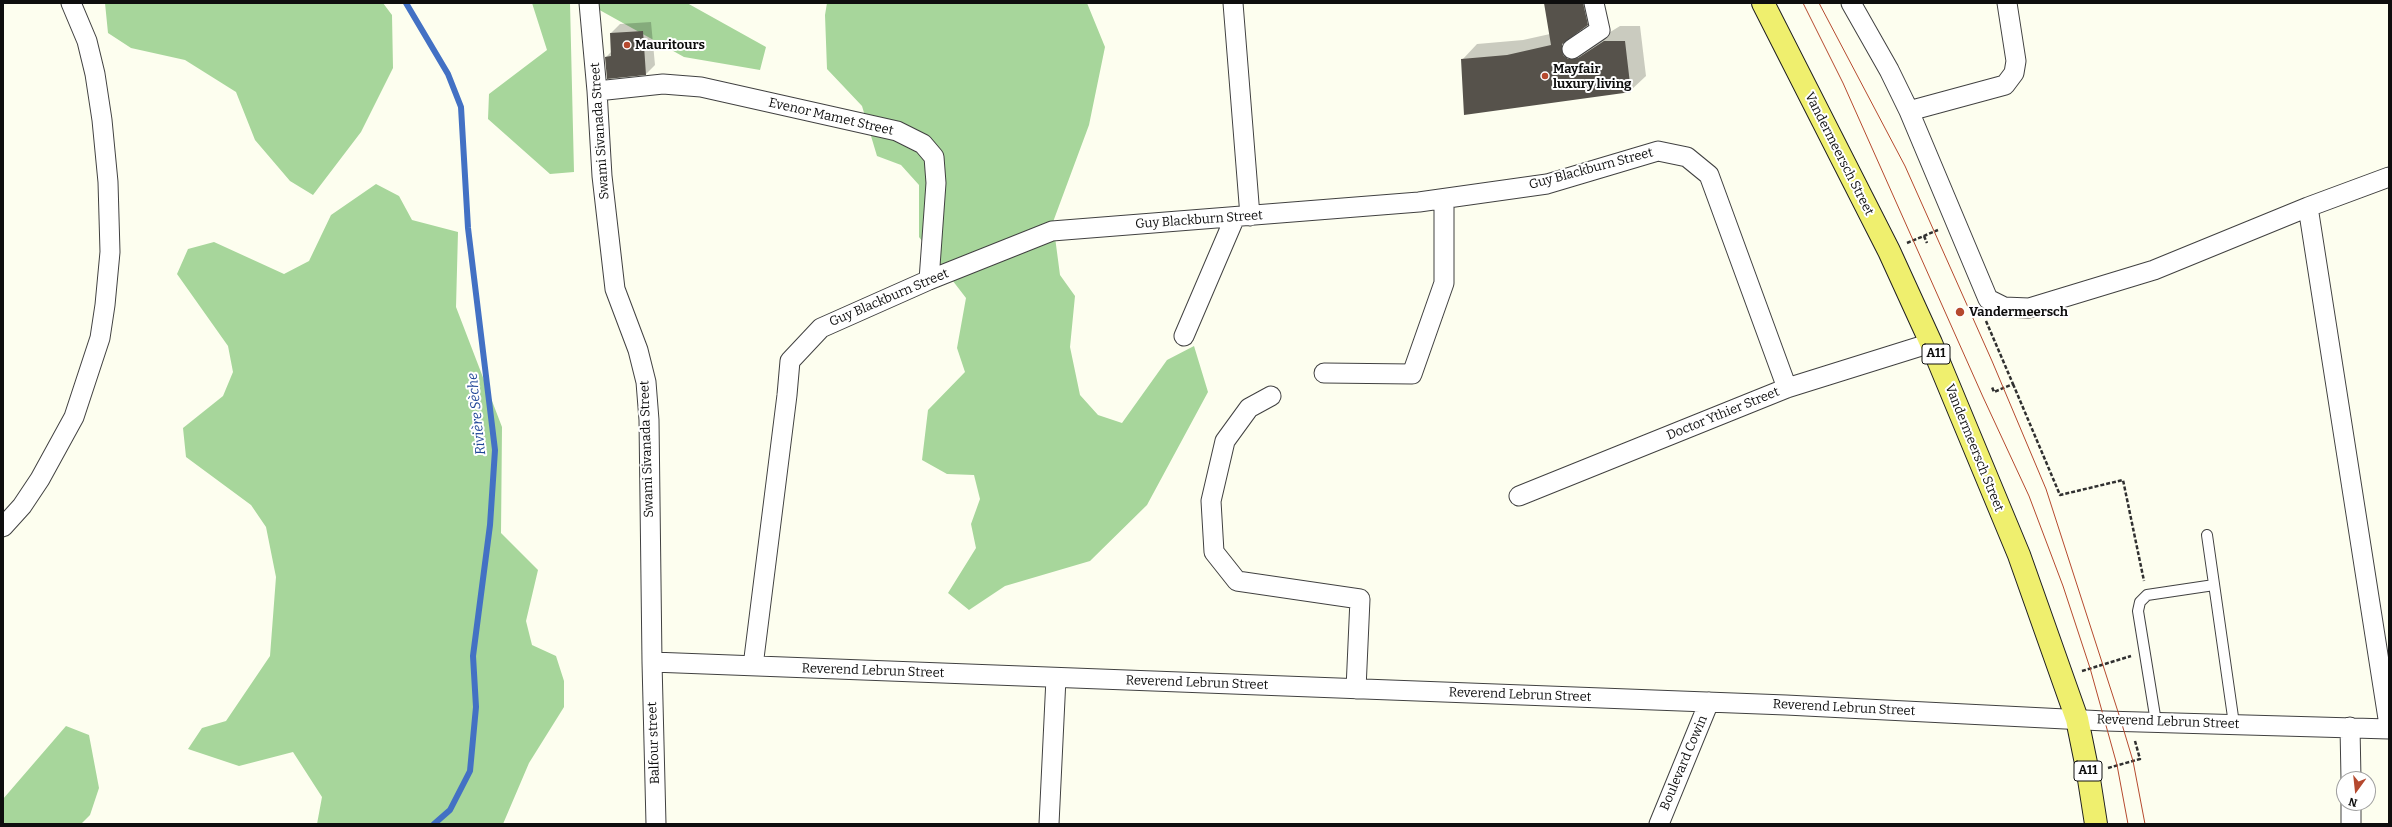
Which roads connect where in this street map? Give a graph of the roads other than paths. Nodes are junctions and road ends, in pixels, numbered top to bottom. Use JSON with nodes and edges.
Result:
{"nodes":[{"id":1,"x":71,"y":3,"type":"edge"},
{"id":2,"x":589,"y":3,"type":"edge"},
{"id":3,"x":1233,"y":3,"type":"edge"},
{"id":4,"x":1594,"y":3,"type":"edge"},
{"id":5,"x":1763,"y":3,"type":"edge"},
{"id":6,"x":1850,"y":3,"type":"edge"},
{"id":7,"x":2007,"y":3,"type":"edge"},
{"id":8,"x":1572,"y":50,"type":"dead end"},
{"id":9,"x":597,"y":91,"type":"junction"},
{"id":10,"x":1909,"y":111,"type":"junction"},
{"id":11,"x":2389,"y":177,"type":"edge"},
{"id":12,"x":1444,"y":199,"type":"junction"},
{"id":13,"x":2308,"y":207,"type":"junction"},
{"id":14,"x":1242,"y":217,"type":"junction"},
{"id":15,"x":929,"y":280,"type":"junction"},
{"id":16,"x":1184,"y":336,"type":"dead end"},
{"id":17,"x":1931,"y":342,"type":"junction"},
{"id":18,"x":1324,"y":373,"type":"dead end"},
{"id":19,"x":1787,"y":388,"type":"junction"},
{"id":20,"x":1271,"y":396,"type":"dead end"},
{"id":21,"x":1519,"y":496,"type":"dead end"},
{"id":22,"x":3,"y":527,"type":"edge"},
{"id":23,"x":2207,"y":535,"type":"dead end"},
{"id":24,"x":2214,"y":585,"type":"junction"},
{"id":25,"x":652,"y":662,"type":"junction"},
{"id":26,"x":753,"y":666,"type":"junction"},
{"id":27,"x":1056,"y":678,"type":"junction"},
{"id":28,"x":1356,"y":689,"type":"junction"},
{"id":29,"x":1709,"y":702,"type":"junction"},
{"id":30,"x":2077,"y":719,"type":"junction"},
{"id":31,"x":2156,"y":722,"type":"junction"},
{"id":32,"x":2234,"y":724,"type":"junction"},
{"id":33,"x":2389,"y":725,"type":"edge"},
{"id":34,"x":2350,"y":727,"type":"junction"},
{"id":35,"x":2389,"y":729,"type":"edge"},
{"id":36,"x":2351,"y":771,"type":"edge"},
{"id":37,"x":2351,"y":811,"type":"edge"},
{"id":38,"x":656,"y":824,"type":"edge"},
{"id":39,"x":1049,"y":824,"type":"edge"},
{"id":40,"x":1659,"y":824,"type":"edge"},
{"id":41,"x":2096,"y":824,"type":"edge"},
{"id":42,"x":2351,"y":824,"type":"edge"}],
"edges":[{"from":1,"to":22,"type":"street"},
{"from":2,"to":9,"type":"street","name":"Swami Sivanada Street"},
{"from":3,"to":14,"type":"street"},
{"from":4,"to":8,"type":"street"},
{"from":5,"to":17,"type":"main road","name":"Vandermeersch Street","number":"A11"},
{"from":6,"to":10,"type":"street"},
{"from":7,"to":10,"type":"street"},
{"from":9,"to":15,"type":"street","name":"Evenor Mamet Street"},
{"from":9,"to":25,"type":"street","name":"Swami Sivanada Street"},
{"from":10,"to":13,"type":"street"},
{"from":11,"to":13,"type":"street"},
{"from":12,"to":14,"type":"street","name":"Guy Blackburn Street"},
{"from":12,"to":18,"type":"street"},
{"from":12,"to":19,"type":"street","name":"Guy Blackburn Street"},
{"from":13,"to":33,"type":"street"},
{"from":14,"to":15,"type":"street","name":"Guy Blackburn Street"},
{"from":14,"to":16,"type":"street"},
{"from":15,"to":26,"type":"street","name":"Guy Blackburn Street"},
{"from":17,"to":19,"type":"street","name":"Doctor Ythier Street"},
{"from":17,"to":30,"type":"main road","name":"Vandermeersch Street","number":"A11"},
{"from":19,"to":21,"type":"street","name":"Doctor Ythier Street"},
{"from":20,"to":28,"type":"street"},
{"from":23,"to":24,"type":"lane"},
{"from":24,"to":31,"type":"lane"},
{"from":24,"to":32,"type":"lane"},
{"from":25,"to":26,"type":"street","name":"Reverend Lebrun Street"},
{"from":25,"to":38,"type":"street","name":"Balfour street"},
{"from":26,"to":27,"type":"street","name":"Reverend Lebrun Street"},
{"from":27,"to":28,"type":"street","name":"Reverend Lebrun Street"},
{"from":27,"to":39,"type":"street"},
{"from":28,"to":29,"type":"street","name":"Reverend Lebrun Street"},
{"from":29,"to":30,"type":"street","name":"Reverend Lebrun Street"},
{"from":29,"to":40,"type":"street","name":"Boulevard Cowin"},
{"from":30,"to":31,"type":"street","name":"Reverend Lebrun Street"},
{"from":30,"to":41,"type":"main road","name":"Vandermeersch Street","number":"A11"},
{"from":31,"to":32,"type":"street","name":"Reverend Lebrun Street"},
{"from":32,"to":34,"type":"street","name":"Reverend Lebrun Street"},
{"from":34,"to":35,"type":"street","name":"Reverend Lebrun Street"},
{"from":34,"to":36,"type":"street"},
{"from":37,"to":42,"type":"street"}]}
